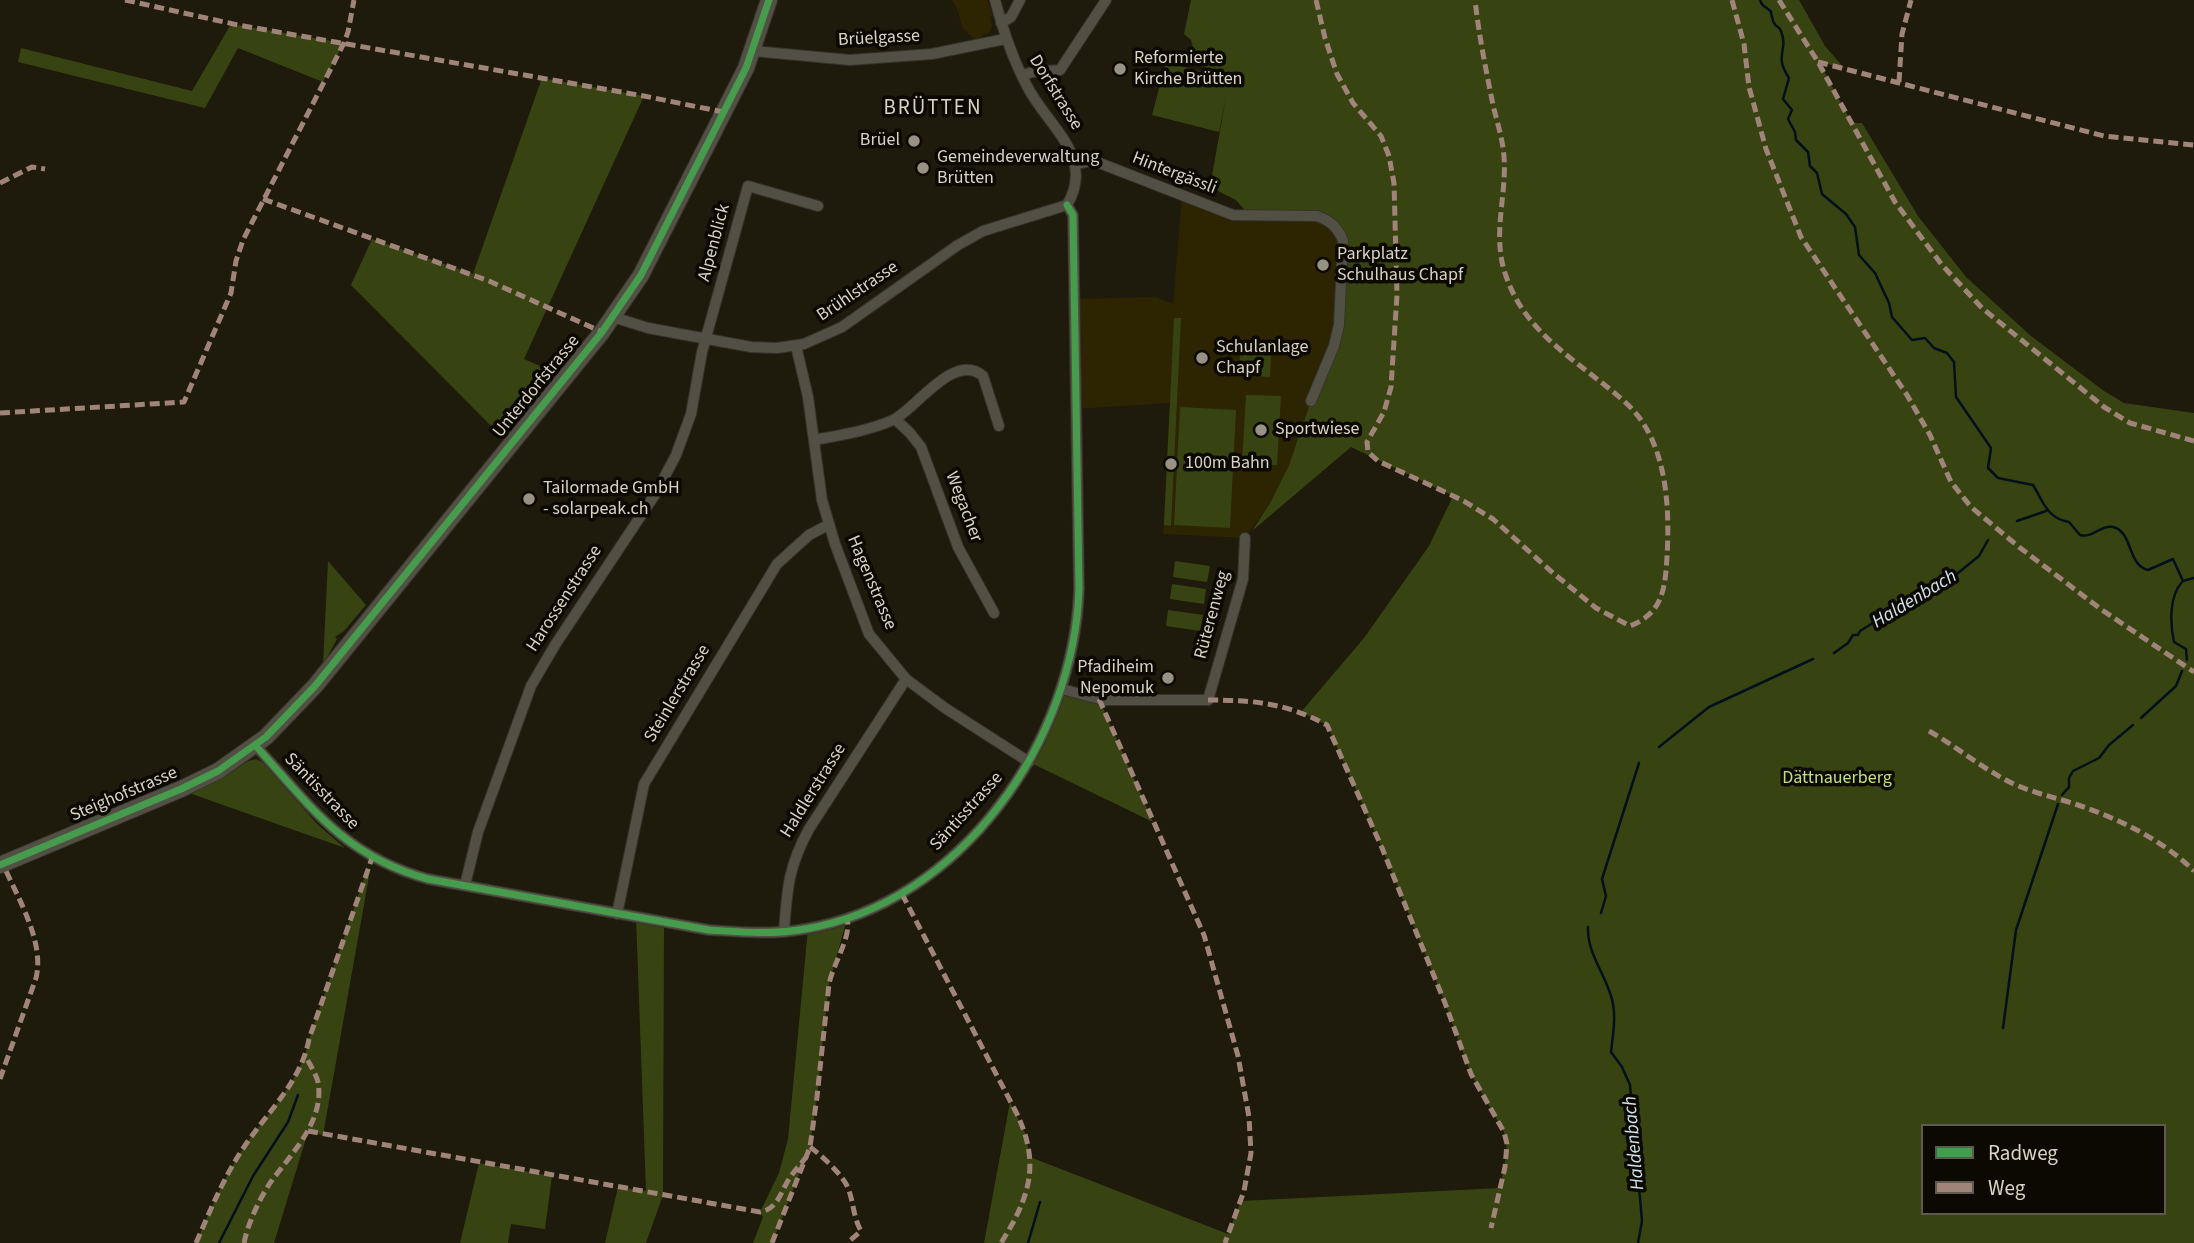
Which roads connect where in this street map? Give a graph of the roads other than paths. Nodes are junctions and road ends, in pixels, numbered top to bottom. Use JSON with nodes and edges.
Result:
{"nodes":[{"id":1,"x":769,"y":0,"type":"edge"},
{"id":2,"x":995,"y":0,"type":"edge"},
{"id":3,"x":1020,"y":0,"type":"edge"},
{"id":4,"x":1105,"y":0,"type":"edge"},
{"id":5,"x":1001,"y":23,"type":"junction"},
{"id":6,"x":1005,"y":38,"type":"junction"},
{"id":7,"x":753,"y":51,"type":"junction"},
{"id":8,"x":1021,"y":75,"type":"junction"},
{"id":9,"x":1075,"y":164,"type":"junction"},
{"id":10,"x":1067,"y":205,"type":"junction"},
{"id":11,"x":818,"y":206,"type":"dead end"},
{"id":12,"x":613,"y":317,"type":"junction"},
{"id":13,"x":706,"y":338,"type":"junction"},
{"id":14,"x":796,"y":346,"type":"junction"},
{"id":15,"x":1311,"y":401,"type":"dead end"},
{"id":16,"x":895,"y":419,"type":"junction"},
{"id":17,"x":999,"y":426,"type":"dead end"},
{"id":18,"x":814,"y":440,"type":"junction"},
{"id":19,"x":828,"y":525,"type":"junction"},
{"id":20,"x":1245,"y":537,"type":"dead end"},
{"id":21,"x":994,"y":613,"type":"dead end"},
{"id":22,"x":906,"y":679,"type":"junction"},
{"id":23,"x":1062,"y":689,"type":"junction"},
{"id":24,"x":255,"y":746,"type":"junction"},
{"id":25,"x":1029,"y":762,"type":"junction"},
{"id":26,"x":0,"y":865,"type":"edge"},
{"id":27,"x":465,"y":886,"type":"junction"},
{"id":28,"x":617,"y":914,"type":"junction"},
{"id":29,"x":784,"y":932,"type":"junction"}],
"edges":[{"from":1,"to":7,"type":"street","name":"Unterdorfstrasse"},
{"from":2,"to":5,"type":"street","name":"Dorfstrasse"},
{"from":3,"to":5,"type":"street"},
{"from":4,"to":8,"type":"street"},
{"from":5,"to":6,"type":"street","name":"Dorfstrasse"},
{"from":6,"to":7,"type":"street","name":"Brüelgasse"},
{"from":6,"to":8,"type":"street","name":"Dorfstrasse"},
{"from":7,"to":12,"type":"street","name":"Unterdorfstrasse"},
{"from":8,"to":9,"type":"street","name":"Dorfstrasse"},
{"from":9,"to":10,"type":"street","name":"Säntisstrasse"},
{"from":9,"to":15,"type":"street","name":"Hintergässli"},
{"from":10,"to":14,"type":"street","name":"Brühlstrasse"},
{"from":10,"to":23,"type":"street","name":"Säntisstrasse"},
{"from":11,"to":13,"type":"street","name":"Alpenblick"},
{"from":12,"to":13,"type":"street","name":"Brühlstrasse"},
{"from":12,"to":24,"type":"street","name":"Unterdorfstrasse"},
{"from":13,"to":14,"type":"street","name":"Brühlstrasse"},
{"from":13,"to":27,"type":"street","name":"Harossenstrasse"},
{"from":14,"to":18,"type":"street","name":"Hagenstrasse"},
{"from":16,"to":17,"type":"street"},
{"from":16,"to":18,"type":"street"},
{"from":16,"to":21,"type":"street","name":"Wegacher"},
{"from":18,"to":19,"type":"street","name":"Hagenstrasse"},
{"from":19,"to":22,"type":"street","name":"Hagenstrasse"},
{"from":19,"to":28,"type":"street","name":"Steinlerstrasse"},
{"from":20,"to":23,"type":"street","name":"Rüterenweg"},
{"from":22,"to":25,"type":"street","name":"Hagenstrasse"},
{"from":22,"to":29,"type":"street","name":"Haldlerstrasse"},
{"from":23,"to":25,"type":"street","name":"Säntisstrasse"},
{"from":24,"to":26,"type":"street","name":"Steighofstrasse"},
{"from":24,"to":27,"type":"street","name":"Säntisstrasse"},
{"from":25,"to":29,"type":"street","name":"Säntisstrasse"},
{"from":27,"to":28,"type":"street","name":"Säntisstrasse"},
{"from":28,"to":29,"type":"street","name":"Säntisstrasse"}]}
